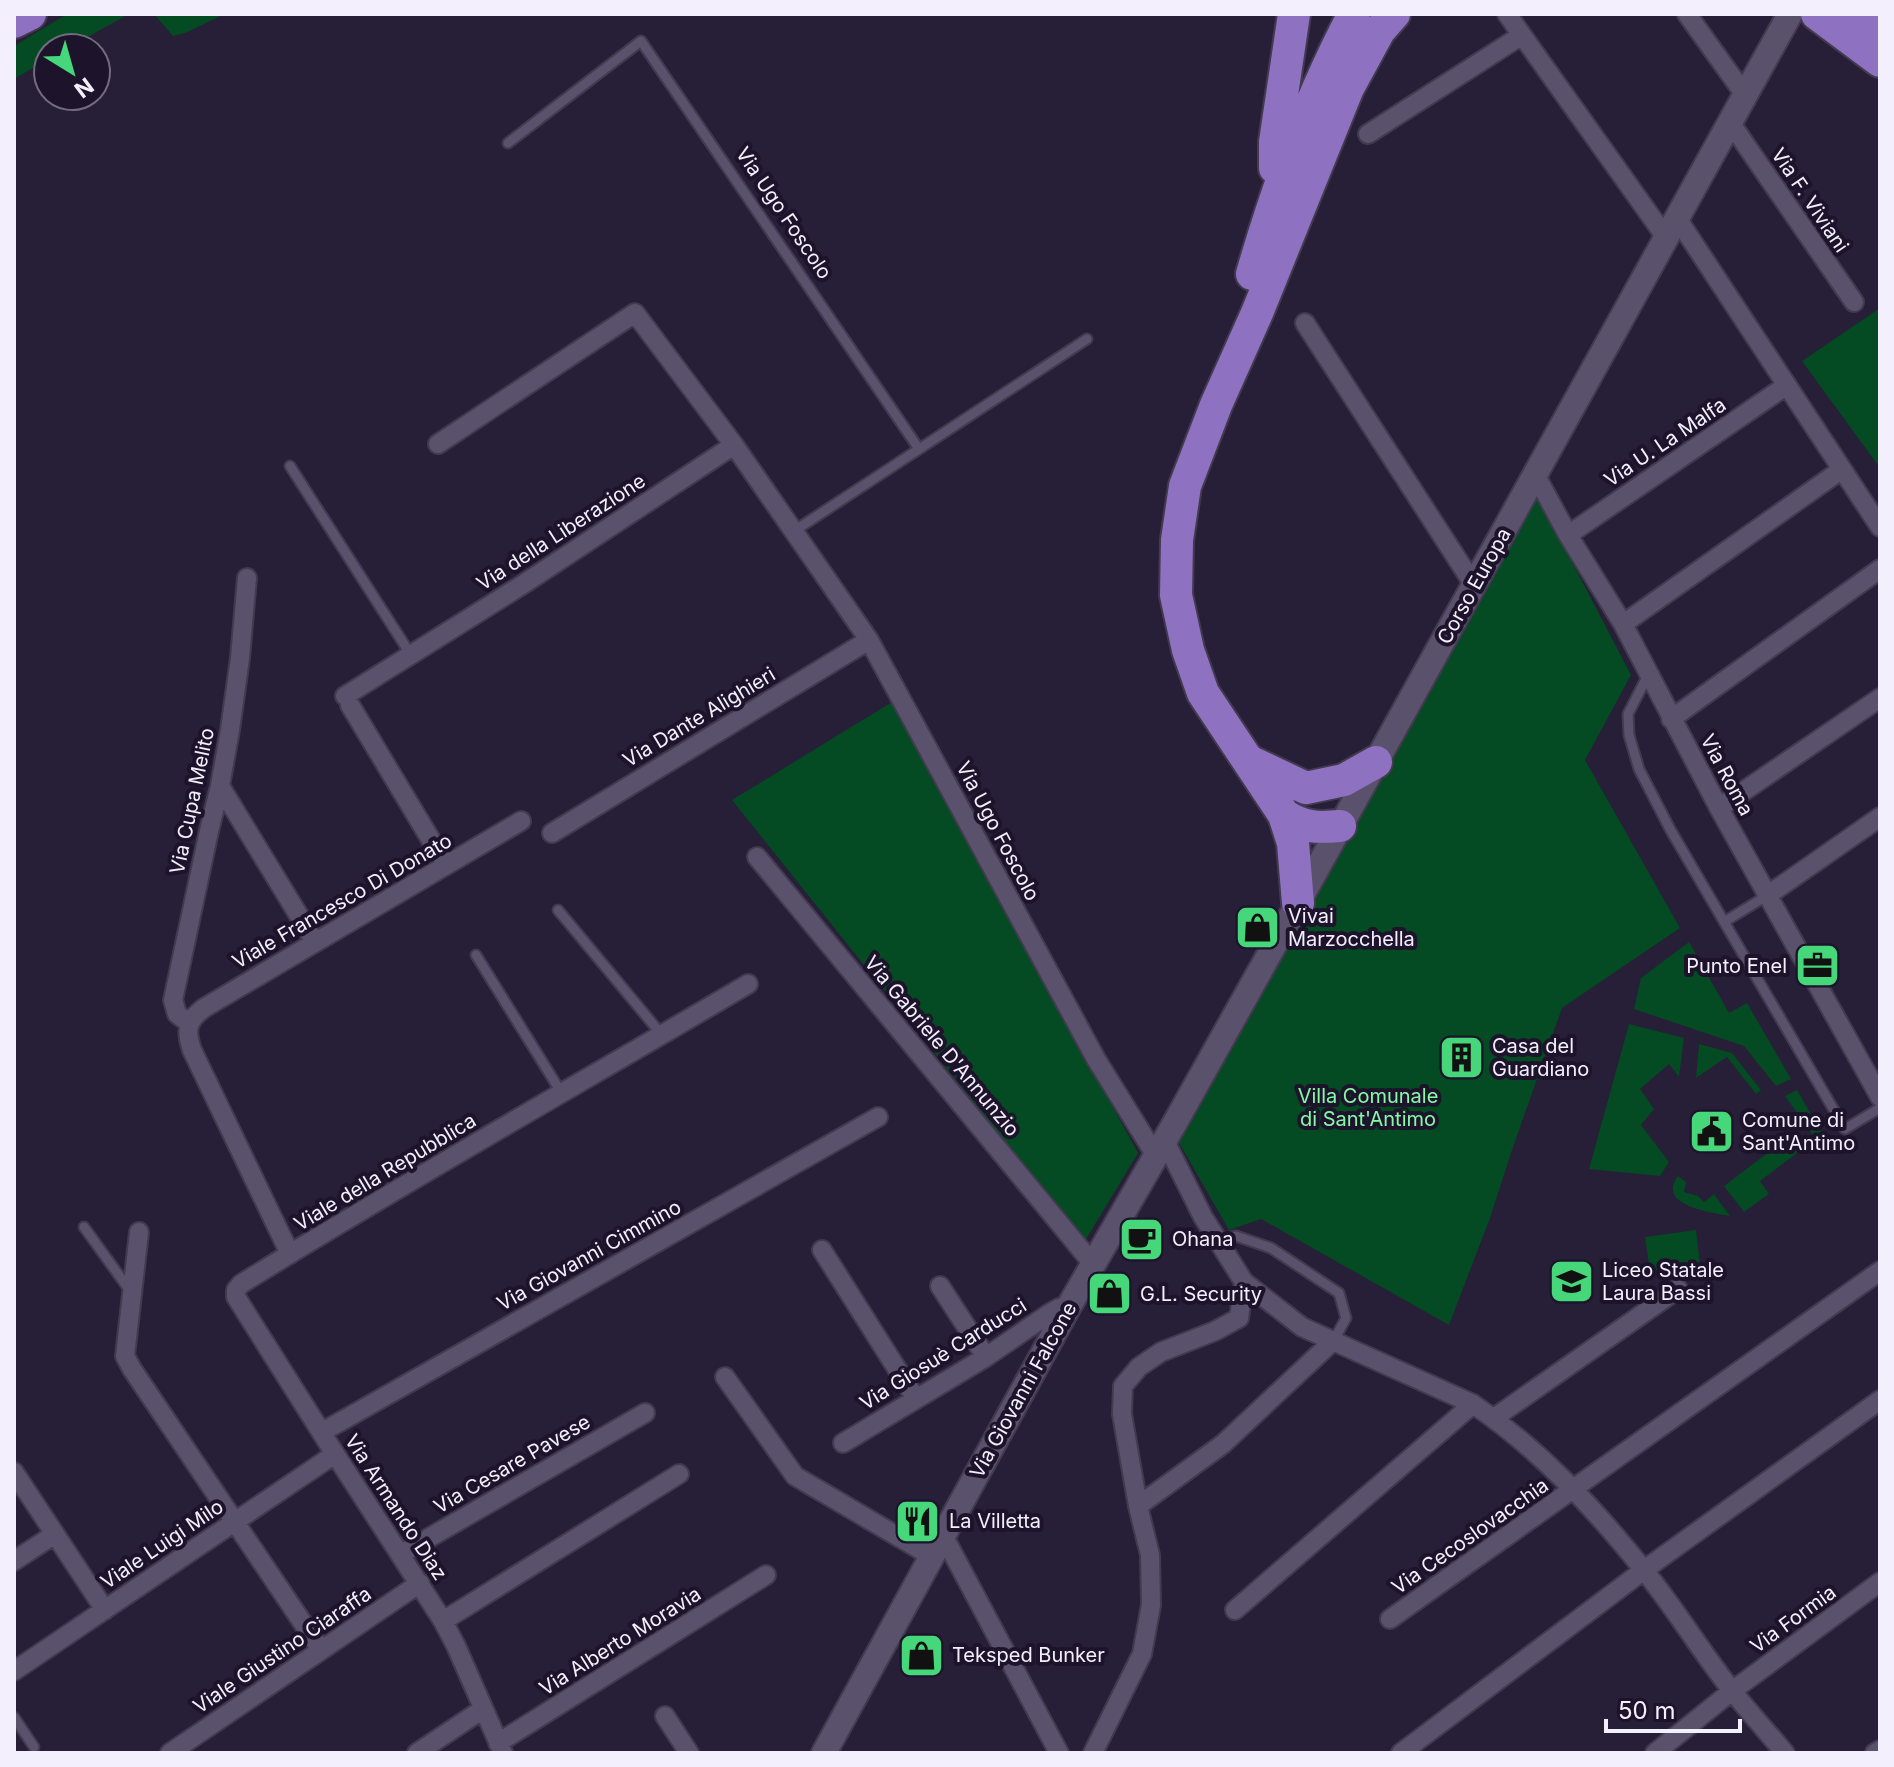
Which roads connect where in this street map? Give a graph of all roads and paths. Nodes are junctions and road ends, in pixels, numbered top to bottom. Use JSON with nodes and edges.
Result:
{"nodes":[{"id":1,"x":30,"y":14,"type":"edge"},
{"id":2,"x":1294,"y":14,"type":"edge"},
{"id":3,"x":1354,"y":14,"type":"edge"},
{"id":4,"x":1394,"y":14,"type":"edge"},
{"id":5,"x":1507,"y":14,"type":"edge"},
{"id":6,"x":1687,"y":14,"type":"edge"},
{"id":7,"x":1790,"y":14,"type":"edge"},
{"id":8,"x":1817,"y":14,"type":"edge"},
{"id":9,"x":1861,"y":14,"type":"edge"},
{"id":10,"x":14,"y":22,"type":"edge"},
{"id":11,"x":1880,"y":29,"type":"edge"},
{"id":12,"x":1522,"y":35,"type":"junction"},
{"id":13,"x":1880,"y":61,"type":"edge"},
{"id":14,"x":1745,"y":95,"type":"junction"},
{"id":15,"x":1730,"y":122,"type":"junction"},
{"id":16,"x":1368,"y":134,"type":"dead end"},
{"id":17,"x":508,"y":143,"type":"dead end"},
{"id":18,"x":1275,"y":199,"type":"junction"},
{"id":19,"x":1672,"y":228,"type":"junction"},
{"id":20,"x":1854,"y":302,"type":"dead end"},
{"id":21,"x":1305,"y":323,"type":"dead end"},
{"id":22,"x":1087,"y":339,"type":"dead end"},
{"id":23,"x":1787,"y":385,"type":"junction"},
{"id":24,"x":1216,"y":405,"type":"junction"},
{"id":25,"x":438,"y":444,"type":"dead end"},
{"id":26,"x":734,"y":445,"type":"junction"},
{"id":27,"x":919,"y":449,"type":"junction"},
{"id":28,"x":290,"y":466,"type":"dead end"},
{"id":29,"x":1841,"y":470,"type":"junction"},
{"id":30,"x":1535,"y":474,"type":"junction"},
{"id":31,"x":1880,"y":527,"type":"edge"},
{"id":32,"x":794,"y":531,"type":"junction"},
{"id":33,"x":1568,"y":535,"type":"junction"},
{"id":34,"x":1880,"y":569,"type":"edge"},
{"id":35,"x":247,"y":578,"type":"dead end"},
{"id":36,"x":1474,"y":585,"type":"junction"},
{"id":37,"x":1623,"y":624,"type":"junction"},
{"id":38,"x":869,"y":640,"type":"junction"},
{"id":39,"x":411,"y":655,"type":"junction"},
{"id":40,"x":1649,"y":674,"type":"junction"},
{"id":41,"x":1880,"y":698,"type":"edge"},
{"id":42,"x":1671,"y":719,"type":"junction"},
{"id":43,"x":1250,"y":761,"type":"junction"},
{"id":44,"x":1376,"y":762,"type":"junction"},
{"id":45,"x":220,"y":786,"type":"junction"},
{"id":46,"x":1306,"y":788,"type":"junction"},
{"id":47,"x":1719,"y":808,"type":"junction"},
{"id":48,"x":1284,"y":815,"type":"junction"},
{"id":49,"x":1880,"y":817,"type":"edge"},
{"id":50,"x":521,"y":821,"type":"dead end"},
{"id":51,"x":1340,"y":826,"type":"junction"},
{"id":52,"x":552,"y":833,"type":"dead end"},
{"id":53,"x":757,"y":857,"type":"dead end"},
{"id":54,"x":446,"y":865,"type":"junction"},
{"id":55,"x":1768,"y":895,"type":"junction"},
{"id":56,"x":1298,"y":903,"type":"junction"},
{"id":57,"x":558,"y":910,"type":"dead end"},
{"id":58,"x":1724,"y":922,"type":"junction"},
{"id":59,"x":315,"y":942,"type":"junction"},
{"id":60,"x":476,"y":955,"type":"dead end"},
{"id":61,"x":748,"y":984,"type":"dead end"},
{"id":62,"x":189,"y":1023,"type":"junction"},
{"id":63,"x":662,"y":1035,"type":"junction"},
{"id":64,"x":561,"y":1092,"type":"junction"},
{"id":65,"x":1880,"y":1097,"type":"edge"},
{"id":66,"x":1880,"y":1108,"type":"edge"},
{"id":67,"x":878,"y":1117,"type":"dead end"},
{"id":68,"x":1160,"y":1148,"type":"junction"},
{"id":69,"x":84,"y":1227,"type":"dead end"},
{"id":70,"x":139,"y":1232,"type":"dead end"},
{"id":71,"x":1217,"y":1239,"type":"junction"},
{"id":72,"x":822,"y":1250,"type":"dead end"},
{"id":73,"x":290,"y":1254,"type":"junction"},
{"id":74,"x":1093,"y":1264,"type":"junction"},
{"id":75,"x":1880,"y":1271,"type":"edge"},
{"id":76,"x":1244,"y":1282,"type":"junction"},
{"id":77,"x":940,"y":1286,"type":"dead end"},
{"id":78,"x":1678,"y":1289,"type":"dead end"},
{"id":79,"x":236,"y":1293,"type":"joint"},
{"id":80,"x":132,"y":1294,"type":"junction"},
{"id":81,"x":1068,"y":1308,"type":"junction"},
{"id":82,"x":1334,"y":1340,"type":"junction"},
{"id":83,"x":986,"y":1357,"type":"junction"},
{"id":84,"x":725,"y":1377,"type":"dead end"},
{"id":85,"x":916,"y":1399,"type":"junction"},
{"id":86,"x":1880,"y":1400,"type":"edge"},
{"id":87,"x":1473,"y":1404,"type":"junction"},
{"id":88,"x":645,"y":1413,"type":"dead end"},
{"id":89,"x":1494,"y":1418,"type":"junction"},
{"id":90,"x":322,"y":1432,"type":"junction"},
{"id":91,"x":843,"y":1443,"type":"dead end"},
{"id":92,"x":335,"y":1454,"type":"junction"},
{"id":93,"x":14,"y":1472,"type":"edge"},
{"id":94,"x":679,"y":1474,"type":"dead end"},
{"id":95,"x":1574,"y":1489,"type":"junction"},
{"id":96,"x":1138,"y":1506,"type":"junction"},
{"id":97,"x":235,"y":1522,"type":"junction"},
{"id":98,"x":55,"y":1534,"type":"junction"},
{"id":99,"x":937,"y":1545,"type":"junction"},
{"id":100,"x":401,"y":1554,"type":"junction"},
{"id":101,"x":14,"y":1561,"type":"edge"},
{"id":102,"x":1644,"y":1570,"type":"junction"},
{"id":103,"x":766,"y":1575,"type":"dead end"},
{"id":104,"x":1880,"y":1582,"type":"edge"},
{"id":105,"x":420,"y":1583,"type":"junction"},
{"id":106,"x":105,"y":1610,"type":"junction"},
{"id":107,"x":1235,"y":1610,"type":"dead end"},
{"id":108,"x":1390,"y":1619,"type":"dead end"},
{"id":109,"x":443,"y":1621,"type":"junction"},
{"id":110,"x":321,"y":1650,"type":"junction"},
{"id":111,"x":14,"y":1671,"type":"edge"},
{"id":112,"x":1732,"y":1691,"type":"junction"},
{"id":113,"x":483,"y":1709,"type":"junction"},
{"id":114,"x":665,"y":1716,"type":"dead end"},
{"id":115,"x":14,"y":1717,"type":"edge"},
{"id":116,"x":34,"y":1747,"type":"dead end"},
{"id":117,"x":501,"y":1748,"type":"edge"},
{"id":118,"x":170,"y":1753,"type":"edge"},
{"id":119,"x":417,"y":1753,"type":"edge"},
{"id":120,"x":689,"y":1753,"type":"edge"},
{"id":121,"x":824,"y":1753,"type":"edge"},
{"id":122,"x":1059,"y":1753,"type":"edge"},
{"id":123,"x":1093,"y":1753,"type":"edge"},
{"id":124,"x":1401,"y":1753,"type":"edge"},
{"id":125,"x":1655,"y":1753,"type":"edge"},
{"id":126,"x":1785,"y":1753,"type":"edge"}],
"edges":[{"from":1,"to":10,"type":"highway"},
{"from":2,"to":18,"type":"highway"},
{"from":3,"to":18,"type":"highway"},
{"from":4,"to":24,"type":"highway"},
{"from":5,"to":12,"type":"street"},
{"from":6,"to":14,"type":"street"},
{"from":7,"to":14,"type":"main road","name":"Corso Europa"},
{"from":8,"to":13,"type":"highway"},
{"from":9,"to":11,"type":"highway"},
{"from":12,"to":16,"type":"street"},
{"from":12,"to":19,"type":"street"},
{"from":14,"to":15,"type":"main road","name":"Corso Europa"},
{"from":15,"to":19,"type":"main road","name":"Corso Europa"},
{"from":15,"to":20,"type":"street","name":"Via F. Viviani"},
{"from":17,"to":27,"type":"lane","name":"Via Ugo Foscolo"},
{"from":18,"to":24,"type":"highway"},
{"from":19,"to":23,"type":"street"},
{"from":19,"to":30,"type":"main road","name":"Corso Europa"},
{"from":21,"to":36,"type":"street"},
{"from":22,"to":27,"type":"lane"},
{"from":23,"to":29,"type":"street"},
{"from":23,"to":33,"type":"street","name":"Via U. La Malfa"},
{"from":24,"to":43,"type":"highway"},
{"from":25,"to":26,"type":"street","name":"Via Ugo Foscolo"},
{"from":26,"to":32,"type":"street","name":"Via Ugo Foscolo"},
{"from":26,"to":39,"type":"street","name":"Via della Liberazione"},
{"from":27,"to":32,"type":"lane"},
{"from":28,"to":39,"type":"lane"},
{"from":29,"to":31,"type":"street"},
{"from":29,"to":37,"type":"street"},
{"from":30,"to":33,"type":"street","name":"Via Roma"},
{"from":30,"to":36,"type":"main road","name":"Corso Europa"},
{"from":32,"to":38,"type":"street","name":"Via Ugo Foscolo"},
{"from":33,"to":37,"type":"street","name":"Via Roma"},
{"from":34,"to":42,"type":"street"},
{"from":35,"to":45,"type":"street","name":"Via Cupa Melito"},
{"from":36,"to":44,"type":"main road","name":"Corso Europa"},
{"from":37,"to":40,"type":"street","name":"Via Roma"},
{"from":38,"to":52,"type":"street","name":"Via Dante Alighieri"},
{"from":38,"to":68,"type":"street","name":"Via Ugo Foscolo"},
{"from":39,"to":54,"type":"street","name":"Via della Liberazione"},
{"from":40,"to":42,"type":"street","name":"Via Roma"},
{"from":40,"to":58,"type":"lane"},
{"from":41,"to":47,"type":"street"},
{"from":42,"to":47,"type":"street","name":"Via Roma"},
{"from":43,"to":46,"type":"highway"},
{"from":43,"to":48,"type":"highway"},
{"from":44,"to":46,"type":"highway"},
{"from":44,"to":51,"type":"main road","name":"Corso Europa"},
{"from":45,"to":59,"type":"street"},
{"from":45,"to":62,"type":"street","name":"Via Cupa Melito"},
{"from":46,"to":51,"type":"highway"},
{"from":47,"to":55,"type":"street","name":"Via Roma"},
{"from":48,"to":51,"type":"highway"},
{"from":48,"to":56,"type":"highway"},
{"from":49,"to":55,"type":"street"},
{"from":50,"to":54,"type":"street","name":"Viale Francesco Di Donato"},
{"from":51,"to":56,"type":"main road","name":"Corso Europa"},
{"from":53,"to":74,"type":"street","name":"Via Gabriele D'Annunzio"},
{"from":54,"to":59,"type":"street","name":"Viale Francesco Di Donato"},
{"from":55,"to":58,"type":"lane"},
{"from":55,"to":65,"type":"street","name":"Via Roma"},
{"from":56,"to":68,"type":"main road","name":"Corso Europa"},
{"from":57,"to":63,"type":"lane"},
{"from":58,"to":66,"type":"lane"},
{"from":59,"to":62,"type":"street","name":"Viale Francesco Di Donato"},
{"from":60,"to":64,"type":"lane"},
{"from":61,"to":63,"type":"street","name":"Viale della Repubblica"},
{"from":62,"to":73,"type":"street","name":"Via Cupa Melito"},
{"from":63,"to":64,"type":"street","name":"Viale della Repubblica"},
{"from":64,"to":73,"type":"street","name":"Viale della Repubblica"},
{"from":67,"to":90,"type":"street","name":"Via Giovanni Cimmino"},
{"from":68,"to":71,"type":"street","name":"Via Ugo Foscolo"},
{"from":68,"to":74,"type":"main road","name":"Via Giovanni Falcone"},
{"from":69,"to":80,"type":"lane"},
{"from":70,"to":80,"type":"street"},
{"from":71,"to":76,"type":"street","name":"Via Ugo Foscolo"},
{"from":71,"to":82,"type":"lane"},
{"from":72,"to":85,"type":"street"},
{"from":73,"to":79,"type":"street","name":"Viale della Repubblica"},
{"from":74,"to":81,"type":"main road","name":"Via Giovanni Falcone"},
{"from":75,"to":95,"type":"street","name":"Via Cecoslovacchia"},
{"from":76,"to":82,"type":"street"},
{"from":76,"to":96,"type":"street"},
{"from":77,"to":83,"type":"street"},
{"from":78,"to":89,"type":"street"},
{"from":79,"to":90,"type":"street","name":"Via Armando Diaz"},
{"from":80,"to":97,"type":"street"},
{"from":81,"to":83,"type":"street","name":"Via Giosuè Carducci"},
{"from":81,"to":99,"type":"main road","name":"Via Giovanni Falcone"},
{"from":82,"to":87,"type":"street"},
{"from":82,"to":96,"type":"street"},
{"from":83,"to":85,"type":"street","name":"Via Giosuè Carducci"},
{"from":84,"to":99,"type":"street"},
{"from":85,"to":91,"type":"street","name":"Via Giosuè Carducci"},
{"from":86,"to":102,"type":"street"},
{"from":87,"to":89,"type":"street"},
{"from":87,"to":107,"type":"street"},
{"from":88,"to":100,"type":"street","name":"Via Cesare Pavese"},
{"from":89,"to":95,"type":"street"},
{"from":90,"to":92,"type":"street","name":"Via Armando Diaz"},
{"from":92,"to":97,"type":"street","name":"Viale Luigi Milo"},
{"from":92,"to":100,"type":"street","name":"Via Armando Diaz"},
{"from":93,"to":98,"type":"street"},
{"from":94,"to":109,"type":"street"},
{"from":95,"to":102,"type":"street"},
{"from":95,"to":108,"type":"street","name":"Via Cecoslovacchia"},
{"from":96,"to":123,"type":"street"},
{"from":97,"to":106,"type":"street","name":"Viale Luigi Milo"},
{"from":97,"to":110,"type":"street"},
{"from":98,"to":101,"type":"street"},
{"from":98,"to":106,"type":"street"},
{"from":99,"to":121,"type":"main road","name":"Via Giovanni Falcone"},
{"from":99,"to":122,"type":"street"},
{"from":100,"to":105,"type":"street","name":"Via Armando Diaz"},
{"from":102,"to":112,"type":"street"},
{"from":102,"to":124,"type":"street"},
{"from":103,"to":117,"type":"street","name":"Via Alberto Moravia"},
{"from":104,"to":112,"type":"street","name":"Via Formia"},
{"from":105,"to":109,"type":"street","name":"Via Armando Diaz"},
{"from":105,"to":110,"type":"street","name":"Viale Giustino Ciaraffa"},
{"from":106,"to":111,"type":"street","name":"Viale Luigi Milo"},
{"from":109,"to":113,"type":"street","name":"Via Armando Diaz"},
{"from":110,"to":118,"type":"street","name":"Viale Giustino Ciaraffa"},
{"from":112,"to":125,"type":"street","name":"Via Formia"},
{"from":112,"to":126,"type":"street"},
{"from":113,"to":117,"type":"street","name":"Via Armando Diaz"},
{"from":113,"to":119,"type":"street"},
{"from":114,"to":120,"type":"street"},
{"from":115,"to":116,"type":"lane"}]}
